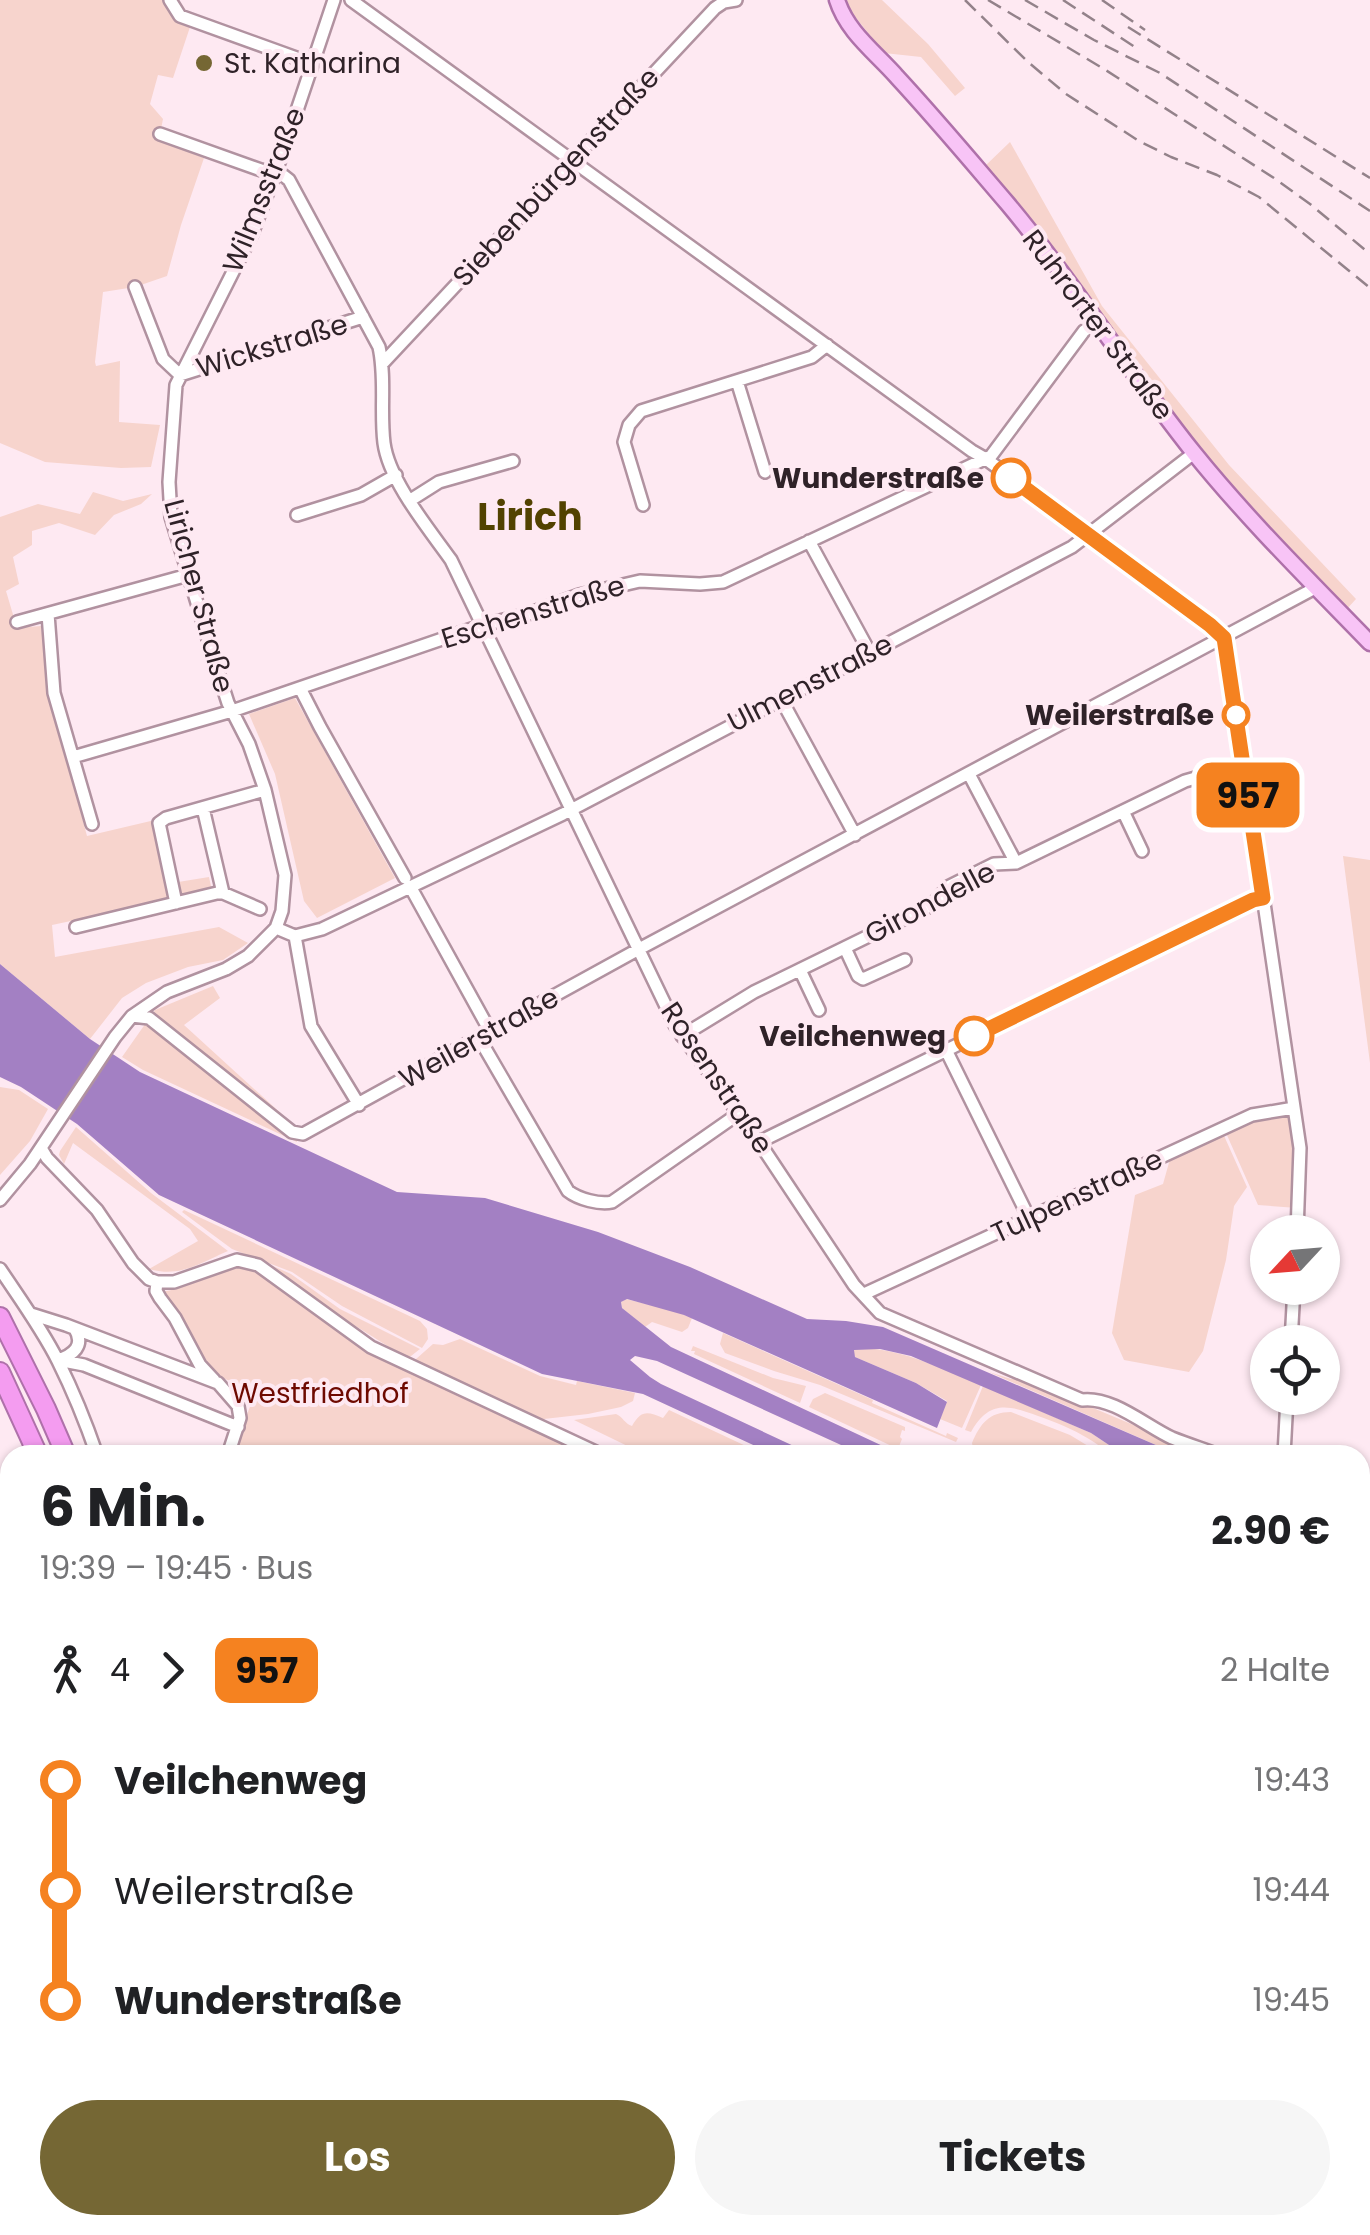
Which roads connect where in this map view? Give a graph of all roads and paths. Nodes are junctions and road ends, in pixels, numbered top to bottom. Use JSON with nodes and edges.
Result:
{"nodes":[{"id":1,"x":170,"y":0,"type":"edge"},
{"id":2,"x":334,"y":0,"type":"edge"},
{"id":3,"x":351,"y":0,"type":"edge"},
{"id":4,"x":736,"y":0,"type":"edge"},
{"id":5,"x":837,"y":0,"type":"edge"},
{"id":6,"x":313,"y":64,"type":"junction"},
{"id":7,"x":160,"y":134,"type":"dead end"},
{"id":8,"x":571,"y":161,"type":"junction"},
{"id":9,"x":274,"y":173,"type":"junction"},
{"id":10,"x":134,"y":287,"type":"dead end"},
{"id":11,"x":363,"y":317,"type":"junction"},
{"id":12,"x":1097,"y":322,"type":"junction"},
{"id":13,"x":828,"y":346,"type":"junction"},
{"id":14,"x":382,"y":364,"type":"junction"},
{"id":15,"x":180,"y":374,"type":"junction"},
{"id":16,"x":737,"y":381,"type":"junction"},
{"id":17,"x":1194,"y":453,"type":"junction"},
{"id":18,"x":986,"y":458,"type":"junction"},
{"id":19,"x":514,"y":461,"type":"dead end"},
{"id":20,"x":765,"y":472,"type":"dead end"},
{"id":21,"x":396,"y":475,"type":"junction"},
{"id":22,"x":410,"y":501,"type":"junction"},
{"id":23,"x":643,"y":506,"type":"dead end"},
{"id":24,"x":297,"y":514,"type":"dead end"},
{"id":25,"x":1088,"y":535,"type":"junction"},
{"id":26,"x":809,"y":540,"type":"junction"},
{"id":27,"x":188,"y":575,"type":"junction"},
{"id":28,"x":1316,"y":587,"type":"junction"},
{"id":29,"x":48,"y":614,"type":"junction"},
{"id":30,"x":17,"y":622,"type":"dead end"},
{"id":31,"x":483,"y":625,"type":"junction"},
{"id":32,"x":1224,"y":638,"type":"junction"},
{"id":33,"x":1370,"y":642,"type":"edge"},
{"id":34,"x":870,"y":653,"type":"junction"},
{"id":35,"x":300,"y":688,"type":"junction"},
{"id":36,"x":781,"y":699,"type":"junction"},
{"id":37,"x":232,"y":712,"type":"junction"},
{"id":38,"x":73,"y":757,"type":"junction"},
{"id":39,"x":1244,"y":770,"type":"junction"},
{"id":40,"x":968,"y":774,"type":"junction"},
{"id":41,"x":265,"y":790,"type":"junction"},
{"id":42,"x":203,"y":808,"type":"junction"},
{"id":43,"x":570,"y":808,"type":"junction"},
{"id":44,"x":1123,"y":811,"type":"junction"},
{"id":45,"x":92,"y":824,"type":"dead end"},
{"id":46,"x":855,"y":835,"type":"junction"},
{"id":47,"x":1142,"y":851,"type":"dead end"},
{"id":48,"x":1016,"y":863,"type":"junction"},
{"id":49,"x":408,"y":883,"type":"junction"},
{"id":50,"x":223,"y":892,"type":"junction"},
{"id":51,"x":1263,"y":898,"type":"junction"},
{"id":52,"x":176,"y":903,"type":"junction"},
{"id":53,"x":260,"y":909,"type":"dead end"},
{"id":54,"x":76,"y":927,"type":"dead end"},
{"id":55,"x":276,"y":928,"type":"junction"},
{"id":56,"x":295,"y":936,"type":"junction"},
{"id":57,"x":844,"y":948,"type":"junction"},
{"id":58,"x":639,"y":950,"type":"junction"},
{"id":59,"x":905,"y":960,"type":"dead end"},
{"id":60,"x":800,"y":970,"type":"junction"},
{"id":61,"x":819,"y":1010,"type":"dead end"},
{"id":62,"x":132,"y":1016,"type":"junction"},
{"id":63,"x":484,"y":1034,"type":"junction"},
{"id":64,"x":682,"y":1036,"type":"junction"},
{"id":65,"x":946,"y":1050,"type":"junction"},
{"id":66,"x":359,"y":1104,"type":"junction"},
{"id":67,"x":1294,"y":1108,"type":"junction"},
{"id":68,"x":738,"y":1114,"type":"junction"},
{"id":69,"x":759,"y":1142,"type":"junction"},
{"id":70,"x":41,"y":1148,"type":"junction"},
{"id":71,"x":0,"y":1200,"type":"edge"},
{"id":72,"x":1298,"y":1215,"type":"edge"},
{"id":73,"x":1029,"y":1218,"type":"junction"},
{"id":74,"x":0,"y":1269,"type":"edge"},
{"id":75,"x":158,"y":1282,"type":"junction"},
{"id":76,"x":864,"y":1294,"type":"junction"},
{"id":77,"x":31,"y":1314,"type":"junction"},
{"id":78,"x":0,"y":1317,"type":"edge"},
{"id":79,"x":76,"y":1328,"type":"junction"},
{"id":80,"x":58,"y":1360,"type":"junction"},
{"id":81,"x":0,"y":1372,"type":"edge"},
{"id":82,"x":219,"y":1384,"type":"junction"},
{"id":83,"x":1286,"y":1415,"type":"edge"},
{"id":84,"x":238,"y":1427,"type":"junction"},
{"id":85,"x":33,"y":1445,"type":"edge"},
{"id":86,"x":62,"y":1445,"type":"edge"},
{"id":87,"x":93,"y":1445,"type":"edge"},
{"id":88,"x":232,"y":1445,"type":"edge"},
{"id":89,"x":581,"y":1445,"type":"edge"},
{"id":90,"x":1192,"y":1445,"type":"edge"},
{"id":91,"x":1285,"y":1445,"type":"edge"}],
"edges":[{"from":1,"to":6,"type":"street"},
{"from":2,"to":6,"type":"street","name":"Wilmsstraße"},
{"from":3,"to":8,"type":"street"},
{"from":4,"to":8,"type":"street","name":"Siebenbürgenstraße"},
{"from":5,"to":12,"type":"main road","name":"Ruhrorter Straße"},
{"from":6,"to":9,"type":"street","name":"Wilmsstraße"},
{"from":7,"to":9,"type":"street"},
{"from":8,"to":13,"type":"street"},
{"from":8,"to":14,"type":"street","name":"Siebenbürgenstraße"},
{"from":9,"to":11,"type":"street","name":"Rosenstraße"},
{"from":9,"to":15,"type":"street","name":"Wilmsstraße"},
{"from":10,"to":15,"type":"street"},
{"from":11,"to":14,"type":"street","name":"Rosenstraße"},
{"from":11,"to":15,"type":"street","name":"Wickstraße"},
{"from":12,"to":17,"type":"main road","name":"Ruhrorter Straße"},
{"from":12,"to":18,"type":"street","name":"Eschenstraße"},
{"from":13,"to":16,"type":"street"},
{"from":13,"to":18,"type":"street"},
{"from":14,"to":21,"type":"street","name":"Rosenstraße"},
{"from":15,"to":27,"type":"street","name":"Liricher Straße"},
{"from":16,"to":20,"type":"street"},
{"from":16,"to":23,"type":"street"},
{"from":17,"to":25,"type":"street","name":"Ulmenstraße"},
{"from":17,"to":28,"type":"main road","name":"Ruhrorter Straße"},
{"from":18,"to":25,"type":"street"},
{"from":18,"to":26,"type":"street","name":"Eschenstraße"},
{"from":19,"to":22,"type":"street"},
{"from":21,"to":22,"type":"street","name":"Rosenstraße"},
{"from":21,"to":24,"type":"street"},
{"from":22,"to":31,"type":"street","name":"Rosenstraße"},
{"from":25,"to":32,"type":"street"},
{"from":25,"to":34,"type":"street","name":"Ulmenstraße"},
{"from":26,"to":31,"type":"street","name":"Eschenstraße"},
{"from":26,"to":34,"type":"street"},
{"from":27,"to":29,"type":"street"},
{"from":27,"to":37,"type":"street","name":"Liricher Straße"},
{"from":28,"to":32,"type":"street","name":"Weilerstraße"},
{"from":28,"to":33,"type":"main road","name":"Ruhrorter Straße"},
{"from":29,"to":30,"type":"street"},
{"from":29,"to":38,"type":"street"},
{"from":31,"to":35,"type":"street","name":"Eschenstraße"},
{"from":31,"to":43,"type":"street","name":"Rosenstraße"},
{"from":32,"to":39,"type":"street"},
{"from":32,"to":40,"type":"street","name":"Weilerstraße"},
{"from":34,"to":36,"type":"street","name":"Ulmenstraße"},
{"from":35,"to":37,"type":"street","name":"Eschenstraße"},
{"from":35,"to":49,"type":"street"},
{"from":36,"to":43,"type":"street","name":"Ulmenstraße"},
{"from":36,"to":46,"type":"street"},
{"from":37,"to":38,"type":"street","name":"Eschenstraße"},
{"from":37,"to":41,"type":"street","name":"Liricher Straße"},
{"from":38,"to":45,"type":"street"},
{"from":39,"to":44,"type":"street","name":"Girondelle"},
{"from":39,"to":51,"type":"street"},
{"from":40,"to":46,"type":"street","name":"Weilerstraße"},
{"from":40,"to":48,"type":"street","name":"Girondelle"},
{"from":41,"to":42,"type":"street"},
{"from":41,"to":55,"type":"street","name":"Liricher Straße"},
{"from":42,"to":50,"type":"street"},
{"from":42,"to":52,"type":"street"},
{"from":43,"to":49,"type":"street","name":"Ulmenstraße"},
{"from":43,"to":58,"type":"street","name":"Rosenstraße"},
{"from":44,"to":47,"type":"street"},
{"from":44,"to":48,"type":"street","name":"Girondelle"},
{"from":46,"to":58,"type":"street","name":"Weilerstraße"},
{"from":48,"to":57,"type":"street","name":"Girondelle"},
{"from":49,"to":56,"type":"street","name":"Ulmenstraße"},
{"from":49,"to":63,"type":"street"},
{"from":50,"to":52,"type":"street"},
{"from":50,"to":53,"type":"street"},
{"from":51,"to":65,"type":"street"},
{"from":51,"to":67,"type":"street"},
{"from":52,"to":54,"type":"street"},
{"from":55,"to":56,"type":"street"},
{"from":55,"to":62,"type":"street"},
{"from":56,"to":66,"type":"street"},
{"from":57,"to":59,"type":"street","name":"Girondelle"},
{"from":57,"to":60,"type":"street","name":"Girondelle"},
{"from":58,"to":63,"type":"street","name":"Weilerstraße"},
{"from":58,"to":64,"type":"street","name":"Rosenstraße"},
{"from":60,"to":61,"type":"street"},
{"from":60,"to":64,"type":"street","name":"Girondelle"},
{"from":62,"to":66,"type":"street","name":"Weilerstraße"},
{"from":62,"to":70,"type":"street"},
{"from":63,"to":66,"type":"street","name":"Weilerstraße"},
{"from":63,"to":68,"type":"street"},
{"from":64,"to":68,"type":"street","name":"Rosenstraße"},
{"from":65,"to":69,"type":"street"},
{"from":65,"to":73,"type":"street"},
{"from":67,"to":72,"type":"street"},
{"from":67,"to":73,"type":"street","name":"Tulpenstraße"},
{"from":68,"to":69,"type":"street","name":"Rosenstraße"},
{"from":69,"to":76,"type":"street","name":"Rosenstraße"},
{"from":70,"to":71,"type":"street"},
{"from":70,"to":75,"type":"street"},
{"from":73,"to":76,"type":"street","name":"Tulpenstraße"},
{"from":74,"to":77,"type":"street"},
{"from":75,"to":82,"type":"street"},
{"from":75,"to":89,"type":"street"},
{"from":76,"to":90,"type":"street","name":"Rosenstraße"},
{"from":77,"to":79,"type":"street"},
{"from":77,"to":80,"type":"street"},
{"from":78,"to":86,"type":"highway"},
{"from":79,"to":80,"type":"street"},
{"from":79,"to":82,"type":"street"},
{"from":80,"to":84,"type":"street"},
{"from":80,"to":87,"type":"street"},
{"from":81,"to":85,"type":"highway"},
{"from":82,"to":84,"type":"street"},
{"from":83,"to":91,"type":"street"},
{"from":84,"to":88,"type":"street"}]}
